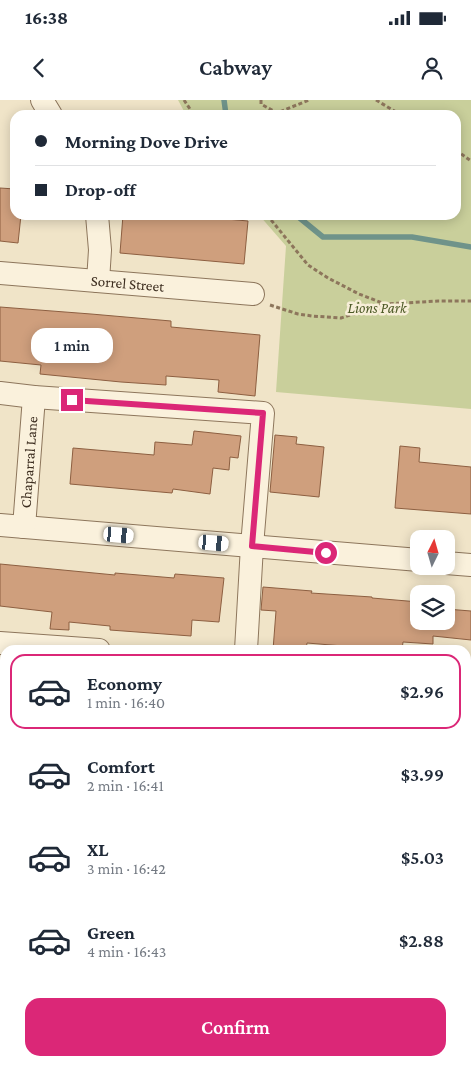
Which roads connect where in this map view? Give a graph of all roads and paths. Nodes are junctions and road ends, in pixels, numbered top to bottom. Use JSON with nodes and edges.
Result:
{"nodes":[{"id":1,"x":261,"y":100,"type":"edge"},
{"id":2,"x":309,"y":100,"type":"edge"},
{"id":3,"x":376,"y":100,"type":"edge"},
{"id":4,"x":272,"y":110,"type":"edge"},
{"id":5,"x":284,"y":110,"type":"edge"},
{"id":6,"x":393,"y":110,"type":"edge"},
{"id":7,"x":97,"y":220,"type":"edge"},
{"id":8,"x":271,"y":220,"type":"edge"},
{"id":9,"x":0,"y":273,"type":"edge"},
{"id":10,"x":98,"y":281,"type":"junction"},
{"id":11,"x":250,"y":294,"type":"joint"},
{"id":12,"x":471,"y":301,"type":"edge"},
{"id":13,"x":385,"y":304,"type":"junction"},
{"id":14,"x":0,"y":393,"type":"edge"},
{"id":15,"x":34,"y":397,"type":"junction"},
{"id":16,"x":0,"y":525,"type":"edge"},
{"id":17,"x":24,"y":527,"type":"junction"},
{"id":18,"x":252,"y":546,"type":"junction"},
{"id":19,"x":410,"y":559,"type":"edge"},
{"id":20,"x":455,"y":564,"type":"edge"},
{"id":21,"x":471,"y":565,"type":"edge"},
{"id":22,"x":0,"y":643,"type":"edge"},
{"id":23,"x":28,"y":645,"type":"edge"},
{"id":24,"x":246,"y":645,"type":"edge"}],
"edges":[{"from":1,"to":4,"type":"path"},
{"from":2,"to":5,"type":"path"},
{"from":3,"to":6,"type":"path"},
{"from":7,"to":10,"type":"street"},
{"from":8,"to":13,"type":"path"},
{"from":9,"to":10,"type":"street","name":"Sorrel Street"},
{"from":10,"to":11,"type":"street","name":"Sorrel Street"},
{"from":11,"to":13,"type":"path"},
{"from":12,"to":13,"type":"path"},
{"from":14,"to":15,"type":"street"},
{"from":15,"to":17,"type":"street","name":"Chaparral Lane"},
{"from":15,"to":18,"type":"street"},
{"from":16,"to":17,"type":"street"},
{"from":17,"to":18,"type":"street"},
{"from":18,"to":19,"type":"street"},
{"from":18,"to":24,"type":"street"},
{"from":20,"to":21,"type":"street"},
{"from":22,"to":23,"type":"street"}]}
